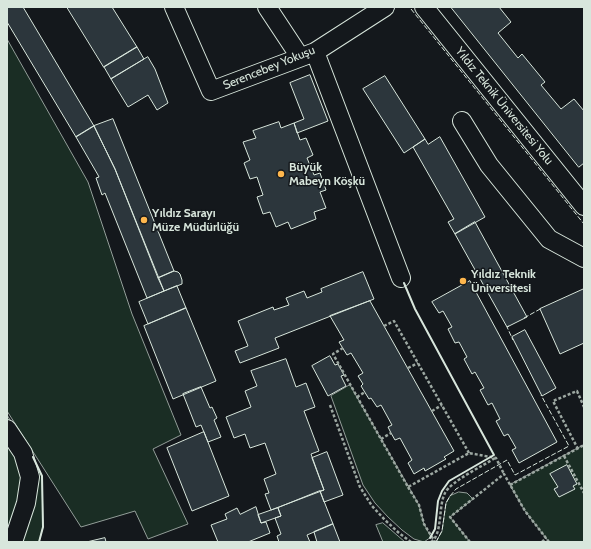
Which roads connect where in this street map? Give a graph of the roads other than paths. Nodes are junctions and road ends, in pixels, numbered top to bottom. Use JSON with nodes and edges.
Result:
{"nodes":[{"id":1,"x":174,"y":7,"type":"edge"},
{"id":2,"x":266,"y":7,"type":"edge"},
{"id":3,"x":385,"y":7,"type":"edge"},
{"id":4,"x":424,"y":7,"type":"edge"},
{"id":5,"x":307,"y":55,"type":"junction"},
{"id":6,"x":462,"y":121,"type":"dead end"},
{"id":7,"x":584,"y":206,"type":"edge"},
{"id":8,"x":584,"y":258,"type":"edge"},
{"id":9,"x":401,"y":278,"type":"dead end"},
{"id":10,"x":7,"y":429,"type":"edge"},
{"id":11,"x":13,"y":542,"type":"edge"}],
"edges":[{"from":1,"to":5,"type":"street","name":"Serencebey Yokuşu"},
{"from":2,"to":5,"type":"street"},
{"from":3,"to":5,"type":"street","name":"Serencebey Yokuşu"},
{"from":4,"to":7,"type":"street","name":"Yıldız Teknik Üniversitesi Yolu"},
{"from":5,"to":9,"type":"street"},
{"from":6,"to":8,"type":"street"},
{"from":10,"to":11,"type":"street"}]}
